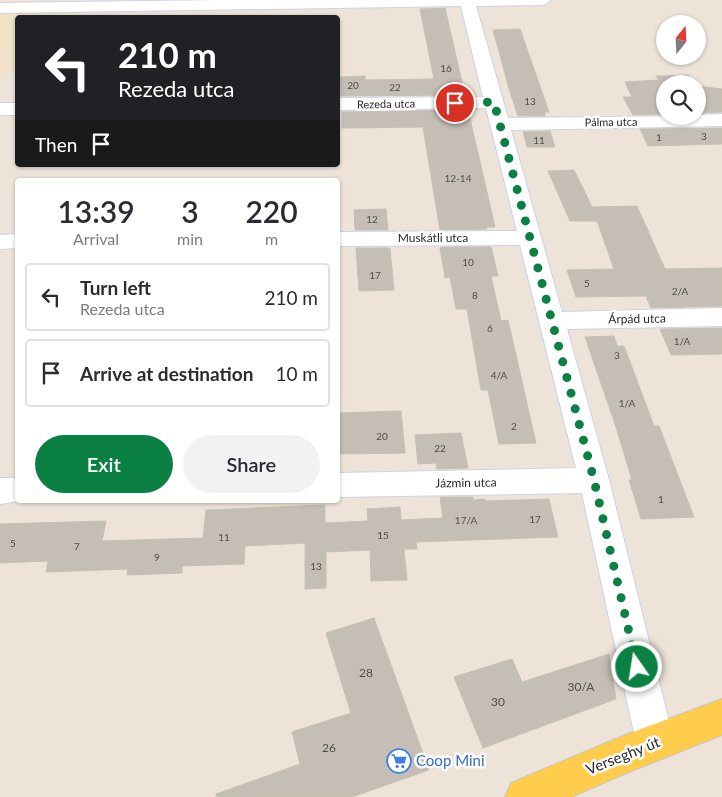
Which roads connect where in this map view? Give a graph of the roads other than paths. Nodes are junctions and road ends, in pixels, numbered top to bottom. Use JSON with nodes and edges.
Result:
{"nodes":[{"id":1,"x":542,"y":0,"type":"edge"},
{"id":2,"x":467,"y":1,"type":"edge"},
{"id":3,"x":105,"y":3,"type":"edge"},
{"id":4,"x":0,"y":8,"type":"edge"},
{"id":5,"x":340,"y":104,"type":"edge"},
{"id":6,"x":0,"y":109,"type":"edge"},
{"id":7,"x":15,"y":109,"type":"edge"},
{"id":8,"x":497,"y":113,"type":"junction"},
{"id":9,"x":722,"y":120,"type":"edge"},
{"id":10,"x":530,"y":238,"type":"junction"},
{"id":11,"x":340,"y":239,"type":"edge"},
{"id":12,"x":15,"y":241,"type":"edge"},
{"id":13,"x":0,"y":242,"type":"edge"},
{"id":14,"x":722,"y":317,"type":"edge"},
{"id":15,"x":552,"y":321,"type":"junction"},
{"id":16,"x":594,"y":480,"type":"junction"},
{"id":17,"x":340,"y":485,"type":"edge"},
{"id":18,"x":15,"y":490,"type":"edge"},
{"id":19,"x":0,"y":491,"type":"edge"},
{"id":20,"x":722,"y":717,"type":"edge"},
{"id":21,"x":655,"y":742,"type":"junction"},
{"id":22,"x":525,"y":797,"type":"edge"}],
"edges":[{"from":1,"to":2,"type":"street"},
{"from":2,"to":3,"type":"street"},
{"from":2,"to":8,"type":"street"},
{"from":3,"to":4,"type":"street"},
{"from":5,"to":8,"type":"street","name":"Rezeda utca"},
{"from":6,"to":7,"type":"street"},
{"from":8,"to":9,"type":"street","name":"Pálma utca"},
{"from":8,"to":10,"type":"street"},
{"from":10,"to":11,"type":"street","name":"Muskátli utca"},
{"from":10,"to":15,"type":"street"},
{"from":12,"to":13,"type":"street"},
{"from":14,"to":15,"type":"street","name":"Árpád utca"},
{"from":15,"to":16,"type":"street"},
{"from":16,"to":17,"type":"street","name":"Jázmin utca"},
{"from":16,"to":21,"type":"street"},
{"from":18,"to":19,"type":"street"},
{"from":20,"to":21,"type":"main road","name":"Verseghy út"},
{"from":21,"to":22,"type":"main road","name":"Verseghy út"}]}
